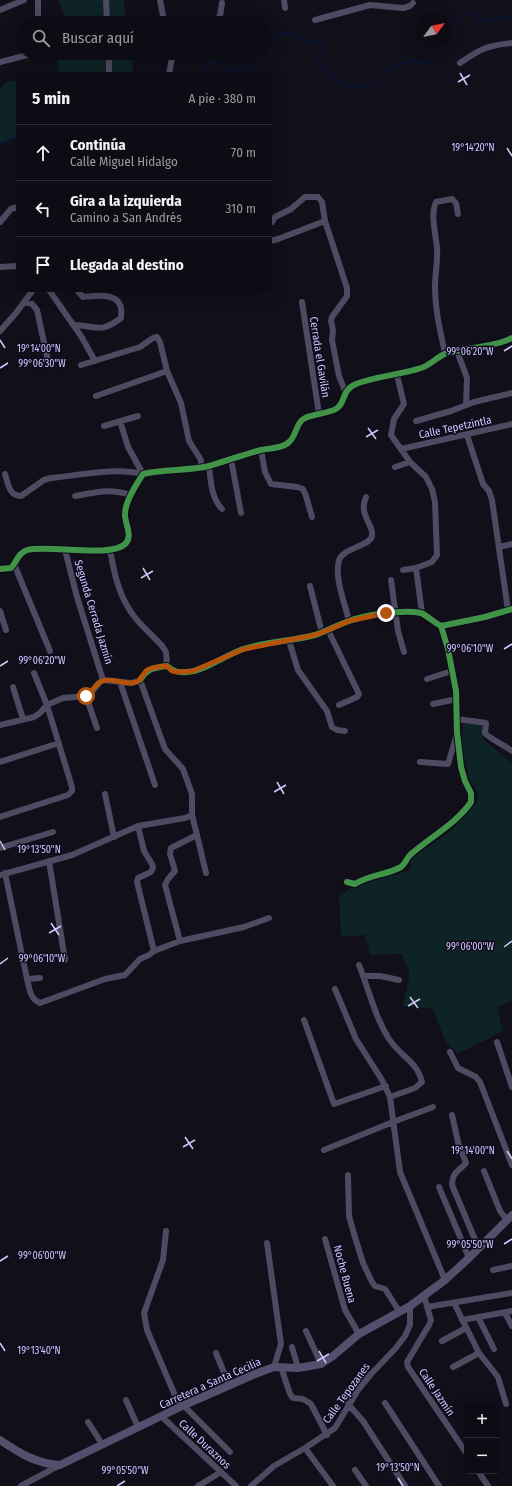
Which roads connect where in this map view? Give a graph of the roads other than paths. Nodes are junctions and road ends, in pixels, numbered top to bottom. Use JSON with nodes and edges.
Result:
{"nodes":[{"id":1,"x":24,"y":0,"type":"edge"},
{"id":2,"x":38,"y":0,"type":"edge"},
{"id":3,"x":106,"y":0,"type":"edge"},
{"id":4,"x":160,"y":0,"type":"edge"},
{"id":5,"x":284,"y":0,"type":"edge"},
{"id":6,"x":413,"y":1,"type":"edge"},
{"id":7,"x":222,"y":3,"type":"dead end"},
{"id":8,"x":285,"y":8,"type":"dead end"},
{"id":9,"x":0,"y":10,"type":"edge"},
{"id":10,"x":38,"y":16,"type":"edge"},
{"id":11,"x":107,"y":16,"type":"edge"},
{"id":12,"x":163,"y":16,"type":"edge"},
{"id":13,"x":220,"y":16,"type":"edge"},
{"id":14,"x":315,"y":20,"type":"dead end"},
{"id":15,"x":512,"y":43,"type":"edge"},
{"id":16,"x":16,"y":58,"type":"edge"},
{"id":17,"x":109,"y":60,"type":"edge"},
{"id":18,"x":172,"y":60,"type":"edge"},
{"id":19,"x":0,"y":62,"type":"edge"},
{"id":20,"x":460,"y":63,"type":"dead end"},
{"id":21,"x":110,"y":72,"type":"edge"},
{"id":22,"x":169,"y":72,"type":"edge"},
{"id":23,"x":16,"y":208,"type":"edge"},
{"id":24,"x":458,"y":214,"type":"dead end"},
{"id":25,"x":324,"y":221,"type":"junction"},
{"id":26,"x":0,"y":222,"type":"edge"},
{"id":27,"x":272,"y":222,"type":"dead end"},
{"id":28,"x":272,"y":240,"type":"edge"},
{"id":29,"x":16,"y":266,"type":"edge"},
{"id":30,"x":0,"y":267,"type":"edge"},
{"id":31,"x":32,"y":292,"type":"edge"},
{"id":32,"x":50,"y":292,"type":"edge"},
{"id":33,"x":78,"y":292,"type":"edge"},
{"id":34,"x":24,"y":302,"type":"junction"},
{"id":35,"x":302,"y":302,"type":"dead end"},
{"id":36,"x":74,"y":325,"type":"junction"},
{"id":37,"x":0,"y":332,"type":"edge"},
{"id":38,"x":511,"y":341,"type":"edge"},
{"id":39,"x":457,"y":351,"type":"junction"},
{"id":40,"x":445,"y":354,"type":"junction"},
{"id":41,"x":48,"y":361,"type":"dead end"},
{"id":42,"x":95,"y":361,"type":"junction"},
{"id":43,"x":81,"y":365,"type":"dead end"},
{"id":44,"x":167,"y":372,"type":"junction"},
{"id":45,"x":397,"y":375,"type":"junction"},
{"id":46,"x":345,"y":391,"type":"junction"},
{"id":47,"x":512,"y":393,"type":"edge"},
{"id":48,"x":96,"y":396,"type":"dead end"},
{"id":49,"x":466,"y":405,"type":"junction"},
{"id":50,"x":319,"y":414,"type":"junction"},
{"id":51,"x":138,"y":416,"type":"dead end"},
{"id":52,"x":120,"y":421,"type":"junction"},
{"id":53,"x":416,"y":421,"type":"dead end"},
{"id":54,"x":512,"y":424,"type":"edge"},
{"id":55,"x":104,"y":426,"type":"dead end"},
{"id":56,"x":467,"y":434,"type":"junction"},
{"id":57,"x":401,"y":449,"type":"junction"},
{"id":58,"x":261,"y":450,"type":"junction"},
{"id":59,"x":231,"y":459,"type":"junction"},
{"id":60,"x":410,"y":462,"type":"junction"},
{"id":61,"x":209,"y":466,"type":"junction"},
{"id":62,"x":201,"y":467,"type":"junction"},
{"id":63,"x":396,"y":467,"type":"dead end"},
{"id":64,"x":5,"y":474,"type":"dead end"},
{"id":65,"x":142,"y":474,"type":"junction"},
{"id":66,"x":132,"y":495,"type":"junction"},
{"id":67,"x":75,"y":496,"type":"dead end"},
{"id":68,"x":366,"y":497,"type":"dead end"},
{"id":69,"x":222,"y":509,"type":"dead end"},
{"id":70,"x":241,"y":513,"type":"dead end"},
{"id":71,"x":312,"y":517,"type":"dead end"},
{"id":72,"x":512,"y":544,"type":"edge"},
{"id":73,"x":500,"y":548,"type":"junction"},
{"id":74,"x":65,"y":550,"type":"junction"},
{"id":75,"x":110,"y":550,"type":"junction"},
{"id":76,"x":14,"y":564,"type":"junction"},
{"id":77,"x":416,"y":568,"type":"junction"},
{"id":78,"x":0,"y":569,"type":"edge"},
{"id":79,"x":403,"y":570,"type":"dead end"},
{"id":80,"x":391,"y":580,"type":"dead end"},
{"id":81,"x":310,"y":586,"type":"dead end"},
{"id":82,"x":510,"y":610,"type":"edge"},
{"id":83,"x":0,"y":611,"type":"edge"},
{"id":84,"x":396,"y":612,"type":"junction"},
{"id":85,"x":422,"y":613,"type":"junction"},
{"id":86,"x":349,"y":621,"type":"junction"},
{"id":87,"x":441,"y":626,"type":"junction"},
{"id":88,"x":6,"y":630,"type":"dead end"},
{"id":89,"x":325,"y":631,"type":"junction"},
{"id":90,"x":289,"y":641,"type":"junction"},
{"id":91,"x":50,"y":651,"type":"dead end"},
{"id":92,"x":404,"y":652,"type":"dead end"},
{"id":93,"x":167,"y":666,"type":"junction"},
{"id":94,"x":452,"y":672,"type":"junction"},
{"id":95,"x":34,"y":673,"type":"dead end"},
{"id":96,"x":104,"y":680,"type":"junction"},
{"id":97,"x":140,"y":680,"type":"junction"},
{"id":98,"x":427,"y":680,"type":"dead end"},
{"id":99,"x":120,"y":682,"type":"junction"},
{"id":100,"x":13,"y":686,"type":"dead end"},
{"id":101,"x":86,"y":696,"type":"junction"},
{"id":102,"x":457,"y":699,"type":"junction"},
{"id":103,"x":434,"y":704,"type":"dead end"},
{"id":104,"x":47,"y":705,"type":"junction"},
{"id":105,"x":339,"y":705,"type":"dead end"},
{"id":106,"x":23,"y":719,"type":"junction"},
{"id":107,"x":457,"y":719,"type":"junction"},
{"id":108,"x":0,"y":725,"type":"edge"},
{"id":109,"x":97,"y":728,"type":"dead end"},
{"id":110,"x":345,"y":731,"type":"dead end"},
{"id":111,"x":457,"y":732,"type":"junction"},
{"id":112,"x":59,"y":743,"type":"junction"},
{"id":113,"x":512,"y":751,"type":"edge"},
{"id":114,"x":0,"y":762,"type":"edge"},
{"id":115,"x":420,"y":762,"type":"dead end"},
{"id":116,"x":154,"y":785,"type":"dead end"},
{"id":117,"x":105,"y":794,"type":"dead end"},
{"id":118,"x":192,"y":815,"type":"junction"},
{"id":119,"x":0,"y":817,"type":"edge"},
{"id":120,"x":138,"y":826,"type":"junction"},
{"id":121,"x":53,"y":832,"type":"dead end"},
{"id":122,"x":196,"y":835,"type":"junction"},
{"id":123,"x":114,"y":837,"type":"junction"},
{"id":124,"x":0,"y":848,"type":"edge"},
{"id":125,"x":49,"y":861,"type":"junction"},
{"id":126,"x":206,"y":873,"type":"dead end"},
{"id":127,"x":2,"y":874,"type":"edge"},
{"id":128,"x":347,"y":882,"type":"dead end"},
{"id":129,"x":269,"y":918,"type":"dead end"},
{"id":130,"x":180,"y":941,"type":"junction"},
{"id":131,"x":154,"y":951,"type":"junction"},
{"id":132,"x":65,"y":960,"type":"dead end"},
{"id":133,"x":359,"y":965,"type":"dead end"},
{"id":134,"x":363,"y":976,"type":"junction"},
{"id":135,"x":40,"y":978,"type":"dead end"},
{"id":136,"x":27,"y":979,"type":"junction"},
{"id":137,"x":399,"y":980,"type":"dead end"},
{"id":138,"x":335,"y":989,"type":"dead end"},
{"id":139,"x":304,"y":1020,"type":"dead end"},
{"id":140,"x":497,"y":1042,"type":"dead end"},
{"id":141,"x":450,"y":1052,"type":"dead end"},
{"id":142,"x":386,"y":1086,"type":"junction"},
{"id":143,"x":512,"y":1087,"type":"edge"},
{"id":144,"x":390,"y":1097,"type":"junction"},
{"id":145,"x":434,"y":1107,"type":"dead end"},
{"id":146,"x":452,"y":1115,"type":"dead end"},
{"id":147,"x":392,"y":1122,"type":"junction"},
{"id":148,"x":324,"y":1150,"type":"dead end"},
{"id":149,"x":512,"y":1165,"type":"edge"},
{"id":150,"x":484,"y":1171,"type":"dead end"},
{"id":151,"x":348,"y":1175,"type":"dead end"},
{"id":152,"x":439,"y":1187,"type":"dead end"},
{"id":153,"x":509,"y":1218,"type":"edge"},
{"id":154,"x":166,"y":1231,"type":"dead end"},
{"id":155,"x":325,"y":1239,"type":"dead end"},
{"id":156,"x":267,"y":1244,"type":"dead end"},
{"id":157,"x":478,"y":1249,"type":"junction"},
{"id":158,"x":469,"y":1258,"type":"junction"},
{"id":159,"x":512,"y":1266,"type":"edge"},
{"id":160,"x":493,"y":1270,"type":"dead end"},
{"id":161,"x":444,"y":1280,"type":"junction"},
{"id":162,"x":512,"y":1293,"type":"edge"},
{"id":163,"x":424,"y":1296,"type":"junction"},
{"id":164,"x":454,"y":1303,"type":"junction"},
{"id":165,"x":410,"y":1306,"type":"junction"},
{"id":166,"x":427,"y":1308,"type":"junction"},
{"id":167,"x":399,"y":1311,"type":"junction"},
{"id":168,"x":509,"y":1312,"type":"edge"},
{"id":169,"x":478,"y":1317,"type":"junction"},
{"id":170,"x":462,"y":1320,"type":"junction"},
{"id":171,"x":512,"y":1326,"type":"edge"},
{"id":172,"x":466,"y":1328,"type":"junction"},
{"id":173,"x":306,"y":1331,"type":"dead end"},
{"id":174,"x":359,"y":1334,"type":"junction"},
{"id":175,"x":442,"y":1341,"type":"dead end"},
{"id":176,"x":292,"y":1347,"type":"dead end"},
{"id":177,"x":494,"y":1349,"type":"dead end"},
{"id":178,"x":216,"y":1353,"type":"dead end"},
{"id":179,"x":479,"y":1353,"type":"junction"},
{"id":180,"x":321,"y":1364,"type":"junction"},
{"id":181,"x":277,"y":1367,"type":"junction"},
{"id":182,"x":453,"y":1367,"type":"dead end"},
{"id":183,"x":298,"y":1368,"type":"junction"},
{"id":184,"x":228,"y":1385,"type":"junction"},
{"id":185,"x":126,"y":1400,"type":"dead end"},
{"id":186,"x":385,"y":1403,"type":"dead end"},
{"id":187,"x":348,"y":1404,"type":"junction"},
{"id":188,"x":506,"y":1404,"type":"dead end"},
{"id":189,"x":182,"y":1406,"type":"junction"},
{"id":190,"x":161,"y":1416,"type":"junction"},
{"id":191,"x":88,"y":1422,"type":"dead end"},
{"id":192,"x":138,"y":1427,"type":"junction"},
{"id":193,"x":327,"y":1435,"type":"junction"},
{"id":194,"x":0,"y":1440,"type":"edge"},
{"id":195,"x":102,"y":1444,"type":"junction"},
{"id":196,"x":305,"y":1448,"type":"junction"},
{"id":197,"x":464,"y":1450,"type":"edge"},
{"id":198,"x":230,"y":1452,"type":"dead end"},
{"id":199,"x":60,"y":1465,"type":"junction"},
{"id":200,"x":355,"y":1470,"type":"dead end"},
{"id":201,"x":221,"y":1472,"type":"junction"},
{"id":202,"x":480,"y":1474,"type":"edge"},
{"id":203,"x":21,"y":1486,"type":"edge"},
{"id":204,"x":198,"y":1486,"type":"edge"},
{"id":205,"x":236,"y":1486,"type":"edge"},
{"id":206,"x":251,"y":1486,"type":"edge"},
{"id":207,"x":333,"y":1486,"type":"edge"},
{"id":208,"x":366,"y":1486,"type":"edge"},
{"id":209,"x":405,"y":1486,"type":"edge"},
{"id":210,"x":439,"y":1486,"type":"edge"},
{"id":211,"x":488,"y":1486,"type":"edge"}],
"edges":[{"from":1,"to":9,"type":"street"},
{"from":2,"to":10,"type":"street"},
{"from":3,"to":11,"type":"street"},
{"from":4,"to":12,"type":"street"},
{"from":5,"to":8,"type":"street"},
{"from":6,"to":14,"type":"street"},
{"from":7,"to":13,"type":"street"},
{"from":15,"to":20,"type":"street"},
{"from":16,"to":19,"type":"street"},
{"from":17,"to":21,"type":"street"},
{"from":18,"to":22,"type":"street"},
{"from":23,"to":26,"type":"street"},
{"from":24,"to":40,"type":"street"},
{"from":25,"to":27,"type":"street"},
{"from":25,"to":28,"type":"street"},
{"from":25,"to":46,"type":"street"},
{"from":29,"to":30,"type":"street"},
{"from":31,"to":34,"type":"street"},
{"from":32,"to":36,"type":"street"},
{"from":33,"to":36,"type":"street"},
{"from":34,"to":37,"type":"street"},
{"from":34,"to":41,"type":"street"},
{"from":35,"to":50,"type":"street","name":"Cerrada el Gavilán"},
{"from":36,"to":42,"type":"street"},
{"from":38,"to":39,"type":"street"},
{"from":39,"to":40,"type":"street"},
{"from":39,"to":49,"type":"street"},
{"from":40,"to":45,"type":"street"},
{"from":42,"to":43,"type":"street"},
{"from":42,"to":44,"type":"street"},
{"from":44,"to":48,"type":"street"},
{"from":44,"to":62,"type":"street"},
{"from":45,"to":46,"type":"street"},
{"from":45,"to":57,"type":"street"},
{"from":46,"to":50,"type":"street"},
{"from":47,"to":49,"type":"street"},
{"from":49,"to":53,"type":"street"},
{"from":50,"to":58,"type":"street"},
{"from":51,"to":52,"type":"street"},
{"from":52,"to":55,"type":"street"},
{"from":52,"to":65,"type":"street"},
{"from":54,"to":56,"type":"street","name":"Calle Tepetzintla"},
{"from":56,"to":57,"type":"street","name":"Calle Tepetzintla"},
{"from":56,"to":73,"type":"street"},
{"from":57,"to":60,"type":"street"},
{"from":58,"to":59,"type":"street"},
{"from":58,"to":71,"type":"street"},
{"from":59,"to":61,"type":"street"},
{"from":59,"to":70,"type":"street"},
{"from":60,"to":63,"type":"street"},
{"from":60,"to":77,"type":"street"},
{"from":61,"to":62,"type":"street"},
{"from":61,"to":69,"type":"street"},
{"from":62,"to":65,"type":"street"},
{"from":64,"to":65,"type":"street"},
{"from":65,"to":66,"type":"street"},
{"from":66,"to":67,"type":"street"},
{"from":66,"to":75,"type":"street"},
{"from":68,"to":86,"type":"street"},
{"from":72,"to":73,"type":"street"},
{"from":73,"to":82,"type":"street"},
{"from":74,"to":75,"type":"street"},
{"from":74,"to":76,"type":"street"},
{"from":74,"to":96,"type":"street","name":"Segunda Cerrada Jazmín"},
{"from":75,"to":93,"type":"street"},
{"from":76,"to":78,"type":"street"},
{"from":76,"to":91,"type":"street"},
{"from":77,"to":79,"type":"street"},
{"from":77,"to":85,"type":"street"},
{"from":80,"to":84,"type":"street"},
{"from":81,"to":89,"type":"street"},
{"from":82,"to":87,"type":"street"},
{"from":83,"to":88,"type":"street"},
{"from":84,"to":85,"type":"street"},
{"from":84,"to":86,"type":"street"},
{"from":84,"to":92,"type":"street"},
{"from":85,"to":87,"type":"street"},
{"from":86,"to":89,"type":"street"},
{"from":87,"to":94,"type":"street"},
{"from":89,"to":90,"type":"street"},
{"from":89,"to":105,"type":"street"},
{"from":90,"to":93,"type":"street"},
{"from":90,"to":110,"type":"street"},
{"from":93,"to":97,"type":"street"},
{"from":94,"to":98,"type":"street"},
{"from":94,"to":102,"type":"street"},
{"from":95,"to":104,"type":"street"},
{"from":96,"to":99,"type":"street"},
{"from":96,"to":101,"type":"street"},
{"from":97,"to":99,"type":"street"},
{"from":97,"to":118,"type":"street"},
{"from":99,"to":116,"type":"street"},
{"from":100,"to":106,"type":"street"},
{"from":101,"to":104,"type":"street"},
{"from":101,"to":109,"type":"street"},
{"from":102,"to":103,"type":"street"},
{"from":102,"to":107,"type":"street"},
{"from":104,"to":106,"type":"street"},
{"from":104,"to":112,"type":"street"},
{"from":106,"to":108,"type":"street"},
{"from":107,"to":111,"type":"street"},
{"from":107,"to":113,"type":"street"},
{"from":111,"to":115,"type":"street"},
{"from":111,"to":128,"type":"street"},
{"from":112,"to":114,"type":"street"},
{"from":112,"to":119,"type":"street"},
{"from":117,"to":123,"type":"street"},
{"from":118,"to":120,"type":"street"},
{"from":118,"to":122,"type":"street"},
{"from":120,"to":123,"type":"street"},
{"from":120,"to":131,"type":"street"},
{"from":121,"to":124,"type":"street"},
{"from":122,"to":126,"type":"street"},
{"from":122,"to":130,"type":"street"},
{"from":123,"to":125,"type":"street"},
{"from":125,"to":127,"type":"street"},
{"from":125,"to":132,"type":"street"},
{"from":127,"to":136,"type":"street"},
{"from":129,"to":130,"type":"street"},
{"from":130,"to":131,"type":"street"},
{"from":131,"to":136,"type":"street"},
{"from":133,"to":134,"type":"street"},
{"from":134,"to":137,"type":"street"},
{"from":134,"to":144,"type":"street"},
{"from":135,"to":136,"type":"street"},
{"from":138,"to":142,"type":"street"},
{"from":139,"to":142,"type":"street"},
{"from":140,"to":143,"type":"street"},
{"from":141,"to":149,"type":"street"},
{"from":142,"to":144,"type":"street"},
{"from":144,"to":147,"type":"street"},
{"from":145,"to":147,"type":"street"},
{"from":146,"to":157,"type":"street"},
{"from":147,"to":148,"type":"street"},
{"from":147,"to":161,"type":"street"},
{"from":150,"to":153,"type":"street"},
{"from":151,"to":167,"type":"street"},
{"from":152,"to":158,"type":"street"},
{"from":153,"to":157,"type":"main road","name":"Carretera a Santa Cecilia"},
{"from":154,"to":189,"type":"street"},
{"from":155,"to":174,"type":"street","name":"Noche Buena"},
{"from":156,"to":181,"type":"street"},
{"from":157,"to":158,"type":"main road","name":"Carretera a Santa Cecilia"},
{"from":158,"to":161,"type":"main road","name":"Carretera a Santa Cecilia"},
{"from":159,"to":160,"type":"street"},
{"from":161,"to":163,"type":"main road","name":"Carretera a Santa Cecilia"},
{"from":162,"to":164,"type":"street"},
{"from":163,"to":165,"type":"main road","name":"Carretera a Santa Cecilia"},
{"from":163,"to":166,"type":"street","name":"Calle Jazmín"},
{"from":164,"to":166,"type":"street"},
{"from":164,"to":170,"type":"street"},
{"from":165,"to":167,"type":"main road","name":"Carretera a Santa Cecilia"},
{"from":165,"to":187,"type":"street","name":"Calle Tepozanes"},
{"from":166,"to":197,"type":"street","name":"Calle Jazmín"},
{"from":167,"to":174,"type":"main road","name":"Carretera a Santa Cecilia"},
{"from":168,"to":169,"type":"street"},
{"from":168,"to":171,"type":"street"},
{"from":169,"to":170,"type":"street"},
{"from":169,"to":177,"type":"street"},
{"from":170,"to":172,"type":"street"},
{"from":172,"to":175,"type":"street"},
{"from":172,"to":179,"type":"street"},
{"from":173,"to":180,"type":"street"},
{"from":174,"to":180,"type":"main road","name":"Carretera a Santa Cecilia"},
{"from":176,"to":183,"type":"street"},
{"from":178,"to":184,"type":"street"},
{"from":179,"to":182,"type":"street"},
{"from":179,"to":188,"type":"street"},
{"from":180,"to":183,"type":"main road","name":"Carretera a Santa Cecilia"},
{"from":181,"to":183,"type":"main road","name":"Carretera a Santa Cecilia"},
{"from":181,"to":184,"type":"main road","name":"Carretera a Santa Cecilia"},
{"from":181,"to":193,"type":"street"},
{"from":184,"to":189,"type":"main road","name":"Carretera a Santa Cecilia"},
{"from":185,"to":192,"type":"street"},
{"from":186,"to":210,"type":"street"},
{"from":187,"to":193,"type":"street","name":"Calle Tepozanes"},
{"from":187,"to":209,"type":"street"},
{"from":189,"to":190,"type":"main road","name":"Carretera a Santa Cecilia"},
{"from":189,"to":198,"type":"street"},
{"from":190,"to":192,"type":"main road","name":"Carretera a Santa Cecilia"},
{"from":190,"to":201,"type":"street","name":"Calle Duraznos"},
{"from":191,"to":195,"type":"street"},
{"from":192,"to":195,"type":"main road","name":"Carretera a Santa Cecilia"},
{"from":193,"to":196,"type":"street","name":"Calle Tepozanes"},
{"from":194,"to":199,"type":"main road"},
{"from":195,"to":199,"type":"main road","name":"Carretera a Santa Cecilia"},
{"from":196,"to":206,"type":"street","name":"Calle Tepozanes"},
{"from":196,"to":207,"type":"street"},
{"from":199,"to":203,"type":"street"},
{"from":200,"to":208,"type":"street"},
{"from":201,"to":204,"type":"street"},
{"from":201,"to":205,"type":"street","name":"Calle Duraznos"},
{"from":202,"to":211,"type":"street"}]}
